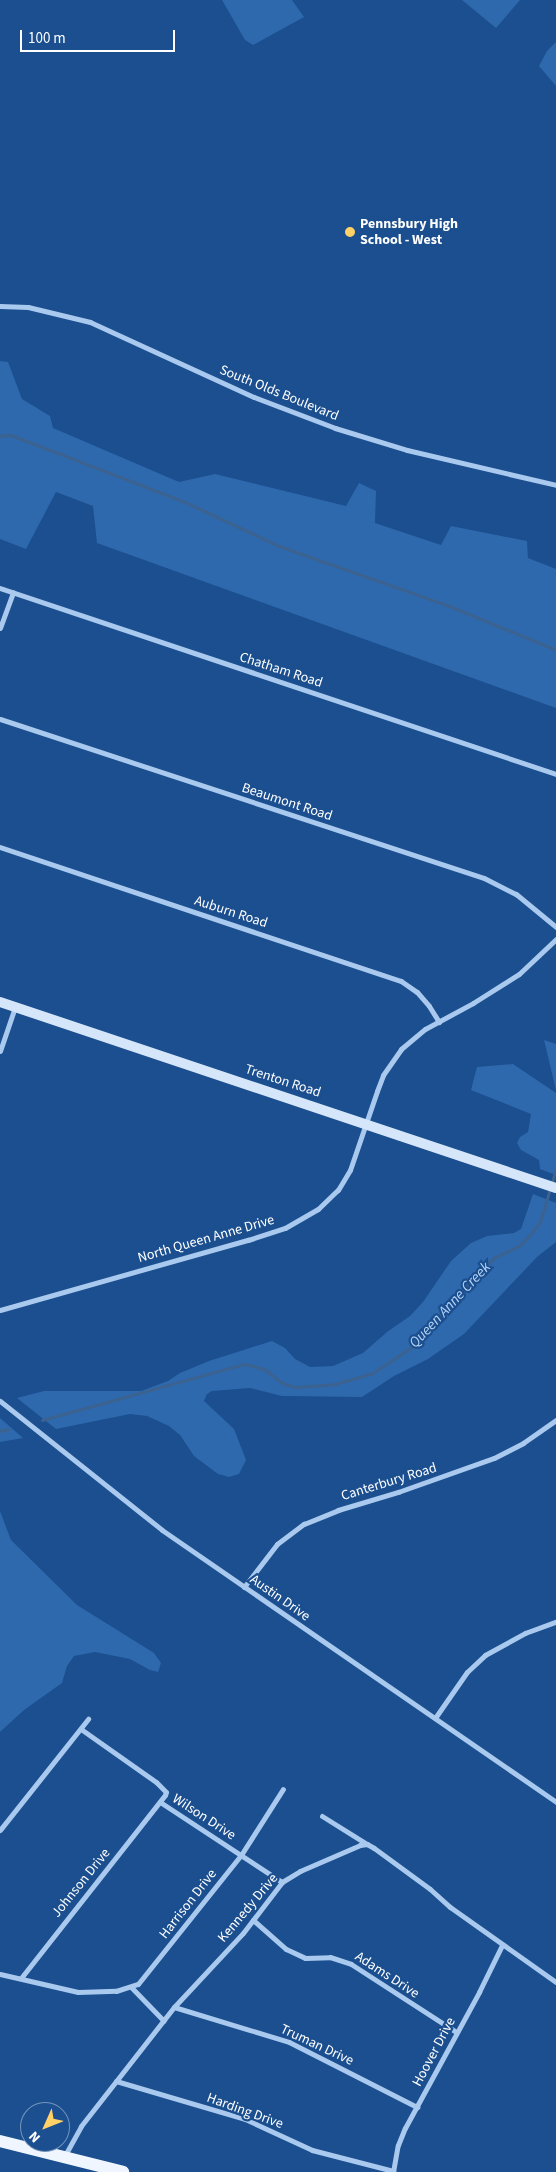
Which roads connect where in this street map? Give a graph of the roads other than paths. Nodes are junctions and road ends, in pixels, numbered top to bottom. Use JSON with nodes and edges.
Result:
{"nodes":[{"id":1,"x":0,"y":306,"type":"edge"},
{"id":2,"x":556,"y":486,"type":"edge"},
{"id":3,"x":0,"y":588,"type":"edge"},
{"id":4,"x":13,"y":592,"type":"junction"},
{"id":5,"x":0,"y":628,"type":"edge"},
{"id":6,"x":0,"y":719,"type":"edge"},
{"id":7,"x":556,"y":774,"type":"edge"},
{"id":8,"x":0,"y":847,"type":"edge"},
{"id":9,"x":556,"y":927,"type":"edge"},
{"id":10,"x":556,"y":939,"type":"edge"},
{"id":11,"x":0,"y":1002,"type":"edge"},
{"id":12,"x":16,"y":1007,"type":"junction"},
{"id":13,"x":439,"y":1022,"type":"junction"},
{"id":14,"x":0,"y":1051,"type":"edge"},
{"id":15,"x":367,"y":1124,"type":"junction"},
{"id":16,"x":556,"y":1188,"type":"edge"},
{"id":17,"x":0,"y":1310,"type":"edge"},
{"id":18,"x":0,"y":1401,"type":"edge"},
{"id":19,"x":556,"y":1420,"type":"edge"},
{"id":20,"x":244,"y":1586,"type":"junction"},
{"id":21,"x":556,"y":1622,"type":"edge"},
{"id":22,"x":435,"y":1718,"type":"junction"},
{"id":23,"x":88,"y":1719,"type":"dead end"},
{"id":24,"x":81,"y":1729,"type":"junction"},
{"id":25,"x":283,"y":1788,"type":"dead end"},
{"id":26,"x":160,"y":1802,"type":"junction"},
{"id":27,"x":556,"y":1802,"type":"edge"},
{"id":28,"x":322,"y":1816,"type":"dead end"},
{"id":29,"x":0,"y":1830,"type":"edge"},
{"id":30,"x":367,"y":1844,"type":"junction"},
{"id":31,"x":241,"y":1855,"type":"junction"},
{"id":32,"x":282,"y":1882,"type":"junction"},
{"id":33,"x":253,"y":1920,"type":"junction"},
{"id":34,"x":502,"y":1945,"type":"junction"},
{"id":35,"x":0,"y":1974,"type":"edge"},
{"id":36,"x":21,"y":1978,"type":"junction"},
{"id":37,"x":556,"y":1982,"type":"edge"},
{"id":38,"x":131,"y":1988,"type":"junction"},
{"id":39,"x":174,"y":2007,"type":"junction"},
{"id":40,"x":164,"y":2020,"type":"junction"},
{"id":41,"x":456,"y":2032,"type":"junction"},
{"id":42,"x":116,"y":2081,"type":"junction"},
{"id":43,"x":417,"y":2107,"type":"junction"},
{"id":44,"x":0,"y":2142,"type":"edge"},
{"id":45,"x":64,"y":2157,"type":"junction"},
{"id":46,"x":393,"y":2171,"type":"edge"},
{"id":47,"x":123,"y":2172,"type":"edge"}],
"edges":[{"from":1,"to":2,"type":"street","name":"South Olds Boulevard"},
{"from":3,"to":4,"type":"street","name":"Chatham Road"},
{"from":4,"to":5,"type":"street"},
{"from":4,"to":7,"type":"street","name":"Chatham Road"},
{"from":6,"to":9,"type":"street","name":"Beaumont Road"},
{"from":8,"to":13,"type":"street","name":"Auburn Road"},
{"from":10,"to":13,"type":"street","name":"North Queen Anne Drive"},
{"from":11,"to":12,"type":"main road","name":"Trenton Road"},
{"from":12,"to":14,"type":"street"},
{"from":12,"to":15,"type":"main road","name":"Trenton Road"},
{"from":13,"to":15,"type":"street","name":"North Queen Anne Drive"},
{"from":15,"to":16,"type":"main road","name":"Trenton Road"},
{"from":15,"to":17,"type":"street","name":"North Queen Anne Drive"},
{"from":18,"to":20,"type":"street","name":"Austin Drive"},
{"from":19,"to":20,"type":"street","name":"Canterbury Road"},
{"from":20,"to":22,"type":"street","name":"Austin Drive"},
{"from":21,"to":22,"type":"street"},
{"from":22,"to":27,"type":"street","name":"Austin Drive"},
{"from":23,"to":24,"type":"street"},
{"from":24,"to":26,"type":"street","name":"Wilson Drive"},
{"from":24,"to":29,"type":"street"},
{"from":25,"to":31,"type":"street","name":"Harrison Drive"},
{"from":26,"to":31,"type":"street","name":"Wilson Drive"},
{"from":26,"to":36,"type":"street","name":"Johnson Drive"},
{"from":28,"to":30,"type":"street"},
{"from":30,"to":32,"type":"street","name":"Kennedy Drive"},
{"from":30,"to":34,"type":"street"},
{"from":31,"to":32,"type":"street","name":"Wilson Drive"},
{"from":31,"to":38,"type":"street","name":"Harrison Drive"},
{"from":32,"to":33,"type":"street","name":"Kennedy Drive"},
{"from":33,"to":39,"type":"street","name":"Kennedy Drive"},
{"from":33,"to":41,"type":"street","name":"Adams Drive"},
{"from":34,"to":37,"type":"street"},
{"from":34,"to":41,"type":"street","name":"Hoover Drive"},
{"from":35,"to":36,"type":"street"},
{"from":36,"to":38,"type":"street"},
{"from":38,"to":40,"type":"street"},
{"from":39,"to":40,"type":"street","name":"Kennedy Drive"},
{"from":39,"to":43,"type":"street","name":"Truman Drive"},
{"from":40,"to":42,"type":"street","name":"Kennedy Drive"},
{"from":41,"to":43,"type":"street","name":"Hoover Drive"},
{"from":42,"to":45,"type":"street","name":"Kennedy Drive"},
{"from":42,"to":46,"type":"street","name":"Harding Drive"},
{"from":43,"to":46,"type":"street","name":"Hoover Drive"},
{"from":44,"to":45,"type":"main road"},
{"from":45,"to":47,"type":"main road"}]}
